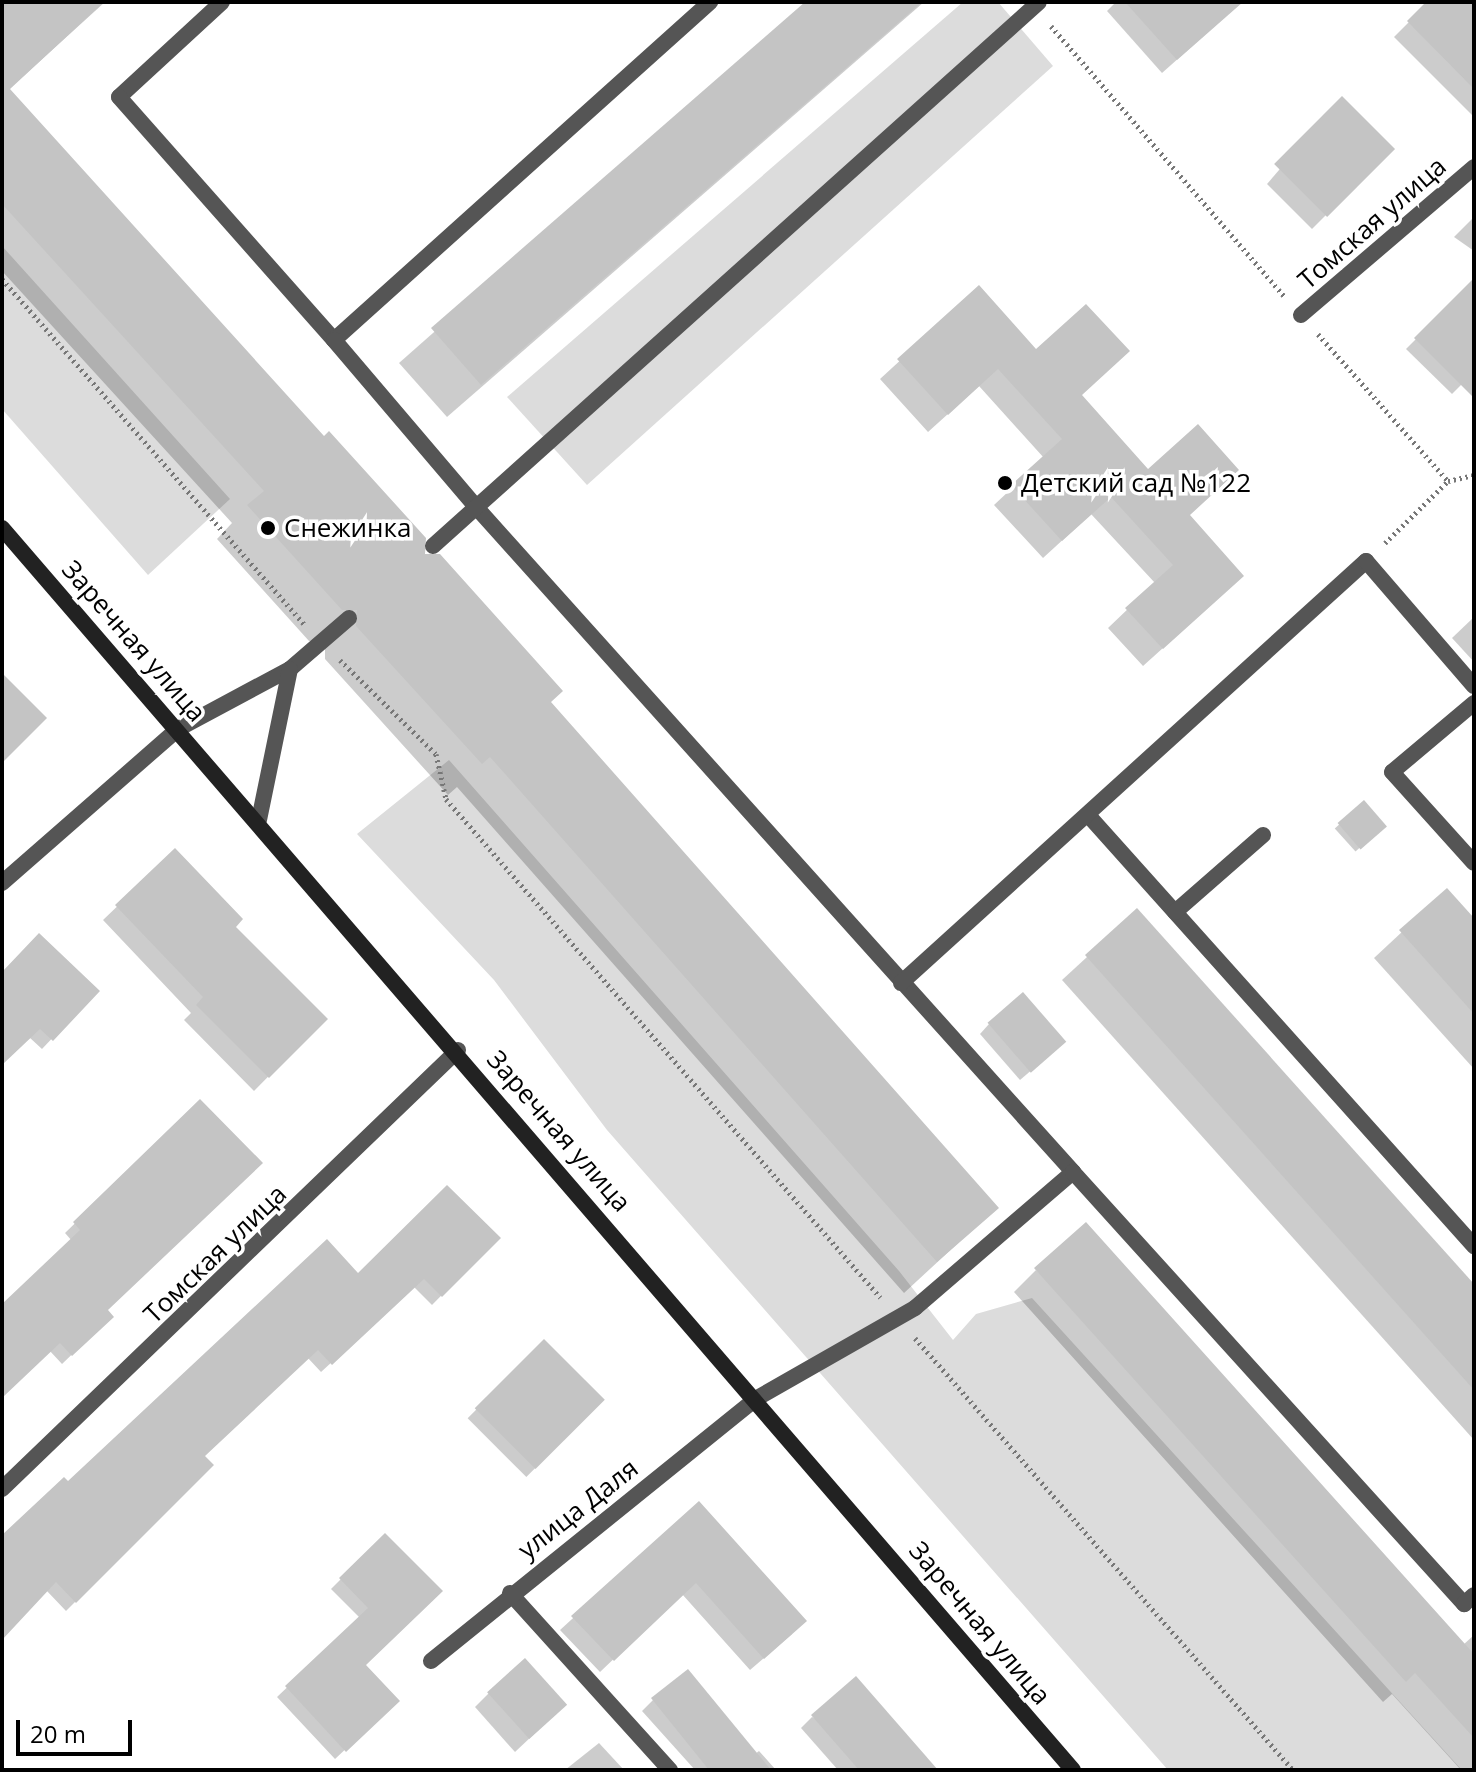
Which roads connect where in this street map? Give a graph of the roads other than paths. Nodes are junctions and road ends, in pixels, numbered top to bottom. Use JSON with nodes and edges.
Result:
{"nodes":[{"id":1,"x":222,"y":2,"type":"edge"},
{"id":2,"x":710,"y":2,"type":"edge"},
{"id":3,"x":1036,"y":5,"type":"edge"},
{"id":4,"x":1474,"y":167,"type":"edge"},
{"id":5,"x":1301,"y":315,"type":"road end"},
{"id":6,"x":334,"y":340,"type":"junction"},
{"id":7,"x":476,"y":507,"type":"junction"},
{"id":8,"x":2,"y":528,"type":"edge"},
{"id":9,"x":433,"y":546,"type":"dead end"},
{"id":10,"x":349,"y":618,"type":"dead end"},
{"id":11,"x":290,"y":669,"type":"junction"},
{"id":12,"x":1474,"y":686,"type":"edge"},
{"id":13,"x":1474,"y":703,"type":"edge"},
{"id":14,"x":178,"y":729,"type":"junction"},
{"id":15,"x":1088,"y":815,"type":"junction"},
{"id":16,"x":259,"y":820,"type":"junction"},
{"id":17,"x":1263,"y":835,"type":"dead end"},
{"id":18,"x":1474,"y":863,"type":"edge"},
{"id":19,"x":2,"y":883,"type":"edge"},
{"id":20,"x":1175,"y":912,"type":"junction"},
{"id":21,"x":901,"y":983,"type":"junction"},
{"id":22,"x":458,"y":1050,"type":"junction"},
{"id":23,"x":1073,"y":1172,"type":"junction"},
{"id":24,"x":1474,"y":1246,"type":"edge"},
{"id":25,"x":757,"y":1398,"type":"junction"},
{"id":26,"x":2,"y":1489,"type":"edge"},
{"id":27,"x":510,"y":1593,"type":"junction"},
{"id":28,"x":1474,"y":1595,"type":"edge"},
{"id":29,"x":431,"y":1661,"type":"dead end"},
{"id":30,"x":670,"y":1770,"type":"edge"},
{"id":31,"x":1073,"y":1770,"type":"edge"}],
"edges":[{"from":1,"to":6,"type":"street"},
{"from":2,"to":6,"type":"street"},
{"from":3,"to":7,"type":"street"},
{"from":4,"to":5,"type":"street","name":"Томская улица"},
{"from":6,"to":7,"type":"street"},
{"from":7,"to":9,"type":"street"},
{"from":7,"to":21,"type":"street"},
{"from":8,"to":14,"type":"street","name":"Заречная улица"},
{"from":10,"to":11,"type":"street"},
{"from":11,"to":14,"type":"street"},
{"from":11,"to":16,"type":"street"},
{"from":12,"to":15,"type":"street"},
{"from":13,"to":18,"type":"street"},
{"from":14,"to":16,"type":"street","name":"Заречная улица"},
{"from":14,"to":19,"type":"street"},
{"from":15,"to":20,"type":"street"},
{"from":15,"to":21,"type":"street"},
{"from":16,"to":22,"type":"street","name":"Заречная улица"},
{"from":17,"to":20,"type":"street"},
{"from":20,"to":24,"type":"street"},
{"from":21,"to":23,"type":"street"},
{"from":22,"to":25,"type":"street","name":"Заречная улица"},
{"from":22,"to":26,"type":"street","name":"Томская улица"},
{"from":23,"to":25,"type":"street","name":"улица Даля"},
{"from":23,"to":28,"type":"street"},
{"from":25,"to":27,"type":"street","name":"улица Даля"},
{"from":25,"to":31,"type":"street","name":"Заречная улица"},
{"from":27,"to":29,"type":"street","name":"улица Даля"},
{"from":27,"to":30,"type":"street"}]}
